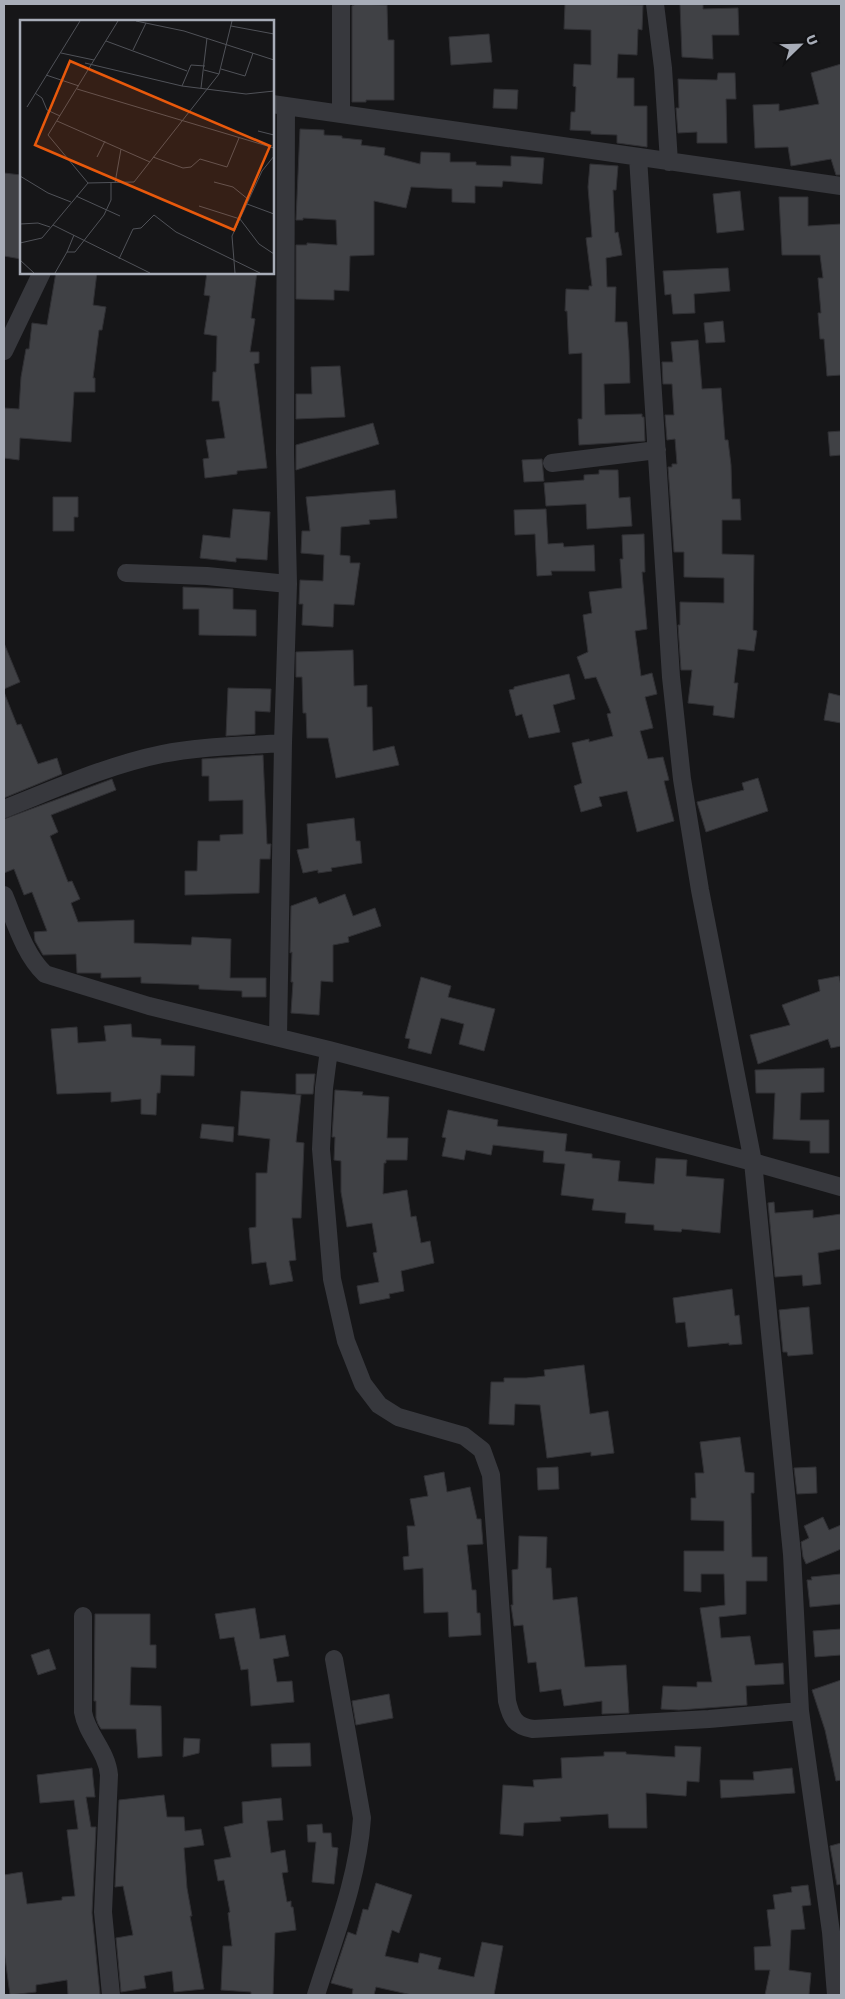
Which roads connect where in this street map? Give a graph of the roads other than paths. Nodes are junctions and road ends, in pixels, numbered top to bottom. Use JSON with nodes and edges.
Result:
{"nodes":[{"id":1,"x":341,"y":4,"type":"edge"},
{"id":2,"x":655,"y":4,"type":"edge"},
{"id":3,"x":279,"y":105,"type":"edge"},
{"id":4,"x":341,"y":113,"type":"junction"},
{"id":5,"x":638,"y":158,"type":"junction"},
{"id":6,"x":669,"y":162,"type":"junction"},
{"id":7,"x":841,"y":186,"type":"edge"},
{"id":8,"x":41,"y":274,"type":"edge"},
{"id":9,"x":4,"y":351,"type":"edge"},
{"id":10,"x":657,"y":450,"type":"junction"},
{"id":11,"x":552,"y":463,"type":"dead end"},
{"id":12,"x":126,"y":573,"type":"dead end"},
{"id":13,"x":288,"y":584,"type":"junction"},
{"id":14,"x":283,"y":743,"type":"junction"},
{"id":15,"x":4,"y":809,"type":"edge"},
{"id":16,"x":4,"y":895,"type":"edge"},
{"id":17,"x":278,"y":1037,"type":"junction"},
{"id":18,"x":329,"y":1050,"type":"junction"},
{"id":19,"x":753,"y":1162,"type":"junction"},
{"id":20,"x":841,"y":1187,"type":"edge"},
{"id":21,"x":83,"y":1616,"type":"dead end"},
{"id":22,"x":334,"y":1659,"type":"dead end"},
{"id":23,"x":800,"y":1711,"type":"junction"},
{"id":24,"x":836,"y":1930,"type":"edge"},
{"id":25,"x":111,"y":1995,"type":"edge"},
{"id":26,"x":316,"y":1995,"type":"edge"},
{"id":27,"x":836,"y":1995,"type":"edge"}],
"edges":[{"from":1,"to":4,"type":"street"},
{"from":2,"to":6,"type":"street"},
{"from":3,"to":4,"type":"street"},
{"from":3,"to":13,"type":"street"},
{"from":4,"to":5,"type":"street"},
{"from":5,"to":6,"type":"street"},
{"from":5,"to":10,"type":"street"},
{"from":6,"to":7,"type":"street"},
{"from":8,"to":9,"type":"street"},
{"from":10,"to":11,"type":"street"},
{"from":10,"to":19,"type":"street"},
{"from":12,"to":13,"type":"street"},
{"from":13,"to":14,"type":"street"},
{"from":14,"to":15,"type":"street"},
{"from":14,"to":17,"type":"street"},
{"from":16,"to":17,"type":"street"},
{"from":17,"to":18,"type":"street"},
{"from":18,"to":19,"type":"street"},
{"from":18,"to":23,"type":"street"},
{"from":19,"to":20,"type":"street"},
{"from":19,"to":23,"type":"street"},
{"from":21,"to":25,"type":"street"},
{"from":22,"to":26,"type":"street"},
{"from":23,"to":24,"type":"street"},
{"from":24,"to":27,"type":"street"}]}
